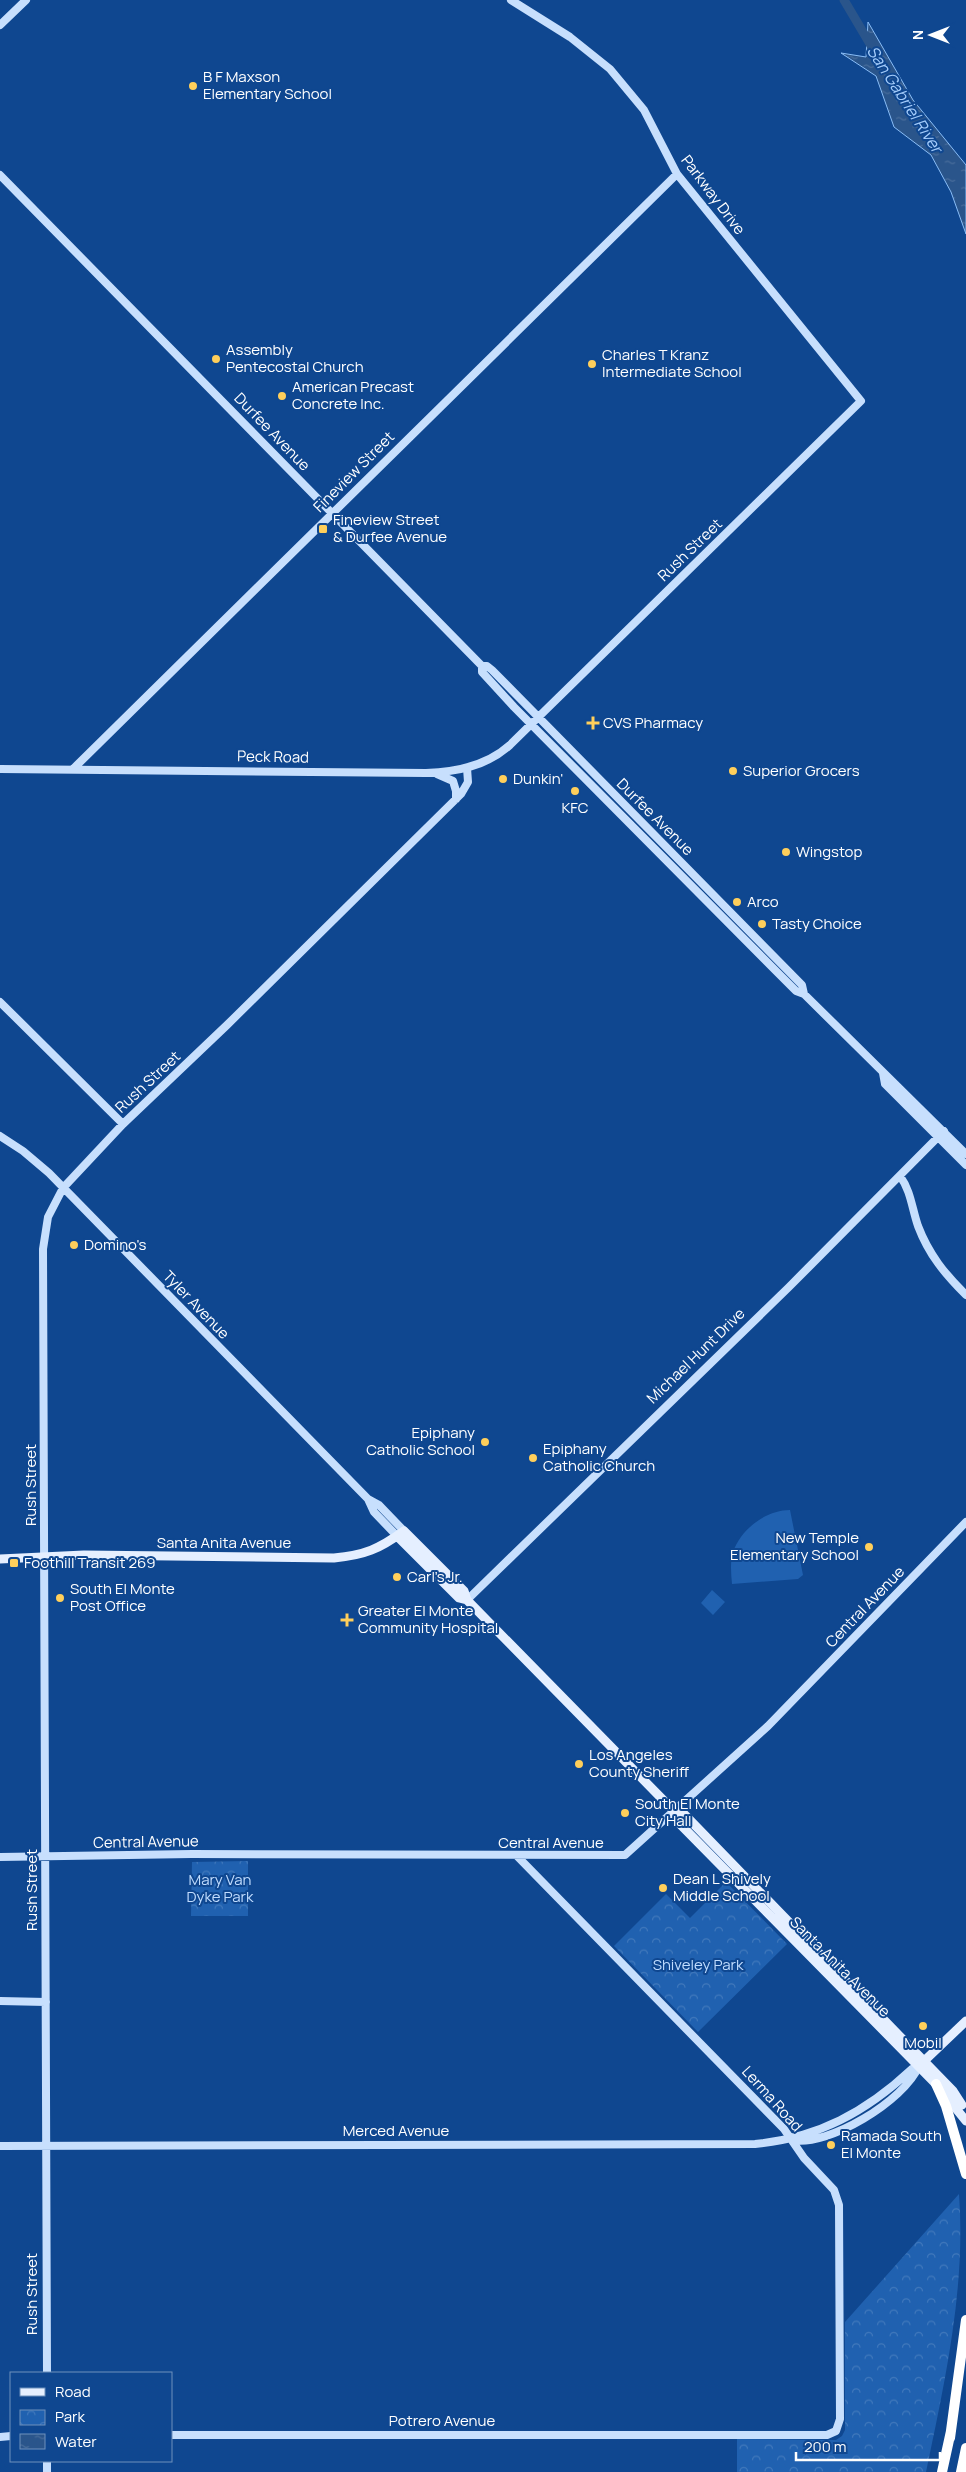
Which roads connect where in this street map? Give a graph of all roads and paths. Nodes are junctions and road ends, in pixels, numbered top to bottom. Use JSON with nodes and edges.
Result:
{"nodes":[{"id":1,"x":26,"y":0,"type":"edge"},
{"id":2,"x":511,"y":0,"type":"edge"},
{"id":3,"x":0,"y":25,"type":"edge"},
{"id":4,"x":677,"y":174,"type":"junction"},
{"id":5,"x":0,"y":175,"type":"edge"},
{"id":6,"x":861,"y":401,"type":"joint"},
{"id":7,"x":332,"y":513,"type":"junction"},
{"id":8,"x":482,"y":666,"type":"junction"},
{"id":9,"x":538,"y":718,"type":"junction"},
{"id":10,"x":531,"y":725,"type":"junction"},
{"id":11,"x":467,"y":768,"type":"junction"},
{"id":12,"x":0,"y":769,"type":"edge"},
{"id":13,"x":73,"y":769,"type":"junction"},
{"id":14,"x":435,"y":773,"type":"junction"},
{"id":15,"x":456,"y":800,"type":"junction"},
{"id":16,"x":804,"y":994,"type":"junction"},
{"id":17,"x":0,"y":1002,"type":"edge"},
{"id":18,"x":123,"y":1124,"type":"junction"},
{"id":19,"x":941,"y":1134,"type":"junction"},
{"id":20,"x":0,"y":1136,"type":"edge"},
{"id":21,"x":966,"y":1154,"type":"edge"},
{"id":22,"x":966,"y":1165,"type":"edge"},
{"id":23,"x":900,"y":1176,"type":"junction"},
{"id":24,"x":62,"y":1188,"type":"junction"},
{"id":25,"x":966,"y":1296,"type":"edge"},
{"id":26,"x":966,"y":1522,"type":"edge"},
{"id":27,"x":400,"y":1534,"type":"junction"},
{"id":28,"x":0,"y":1553,"type":"edge"},
{"id":29,"x":45,"y":1557,"type":"junction"},
{"id":30,"x":0,"y":1559,"type":"edge"},
{"id":31,"x":467,"y":1600,"type":"junction"},
{"id":32,"x":674,"y":1811,"type":"junction"},
{"id":33,"x":518,"y":1856,"type":"junction"},
{"id":34,"x":0,"y":1857,"type":"edge"},
{"id":35,"x":45,"y":1857,"type":"junction"},
{"id":36,"x":0,"y":2001,"type":"edge"},
{"id":37,"x":46,"y":2002,"type":"junction"},
{"id":38,"x":966,"y":2021,"type":"edge"},
{"id":39,"x":921,"y":2064,"type":"junction"},
{"id":40,"x":936,"y":2084,"type":"junction"},
{"id":41,"x":966,"y":2112,"type":"edge"},
{"id":42,"x":966,"y":2121,"type":"edge"},
{"id":43,"x":792,"y":2140,"type":"junction"},
{"id":44,"x":0,"y":2146,"type":"edge"},
{"id":45,"x":46,"y":2146,"type":"junction"},
{"id":46,"x":966,"y":2174,"type":"edge"},
{"id":47,"x":966,"y":2320,"type":"edge"},
{"id":48,"x":966,"y":2358,"type":"edge"},
{"id":49,"x":47,"y":2372,"type":"edge"},
{"id":50,"x":836,"y":2431,"type":"joint"},
{"id":51,"x":172,"y":2435,"type":"edge"},
{"id":52,"x":950,"y":2438,"type":"junction"},
{"id":53,"x":966,"y":2448,"type":"edge"},
{"id":54,"x":942,"y":2472,"type":"edge"},
{"id":55,"x":961,"y":2472,"type":"edge"}],
"edges":[{"from":1,"to":3,"type":"street"},
{"from":2,"to":4,"type":"street","name":"Parkway Drive"},
{"from":4,"to":6,"type":"street","name":"Parkway Drive"},
{"from":4,"to":7,"type":"street","name":"Fineview Street"},
{"from":5,"to":7,"type":"street","name":"Durfee Avenue"},
{"from":6,"to":9,"type":"street","name":"Rush Street"},
{"from":7,"to":8,"type":"street","name":"Durfee Avenue"},
{"from":7,"to":13,"type":"street","name":"Fineview Street"},
{"from":8,"to":9,"type":"street","name":"Durfee Avenue"},
{"from":8,"to":10,"type":"street","name":"Durfee Avenue"},
{"from":9,"to":10,"type":"street","name":"Rush Street"},
{"from":9,"to":16,"type":"street","name":"Durfee Avenue"},
{"from":10,"to":11,"type":"street","name":"Peck Road"},
{"from":10,"to":16,"type":"street","name":"Durfee Avenue"},
{"from":11,"to":14,"type":"street","name":"Peck Road"},
{"from":11,"to":15,"type":"street","name":"Rush Street"},
{"from":12,"to":13,"type":"street","name":"Peck Road"},
{"from":13,"to":14,"type":"street","name":"Peck Road"},
{"from":14,"to":15,"type":"street"},
{"from":15,"to":18,"type":"street","name":"Rush Street"},
{"from":16,"to":19,"type":"street","name":"Durfee Avenue"},
{"from":17,"to":18,"type":"street"},
{"from":18,"to":24,"type":"street","name":"Rush Street"},
{"from":19,"to":21,"type":"street"},
{"from":19,"to":22,"type":"street"},
{"from":19,"to":23,"type":"street","name":"Michael Hunt Drive"},
{"from":20,"to":24,"type":"street","name":"Tyler Avenue"},
{"from":23,"to":25,"type":"street"},
{"from":23,"to":31,"type":"street","name":"Michael Hunt Drive"},
{"from":24,"to":27,"type":"street","name":"Tyler Avenue"},
{"from":24,"to":29,"type":"street","name":"Rush Street"},
{"from":26,"to":32,"type":"street","name":"Central Avenue"},
{"from":27,"to":29,"type":"main road","name":"Santa Anita Avenue"},
{"from":27,"to":31,"type":"main road","name":"Santa Anita Avenue"},
{"from":28,"to":29,"type":"main road","name":"Santa Anita Avenue"},
{"from":29,"to":30,"type":"main road","name":"Santa Anita Avenue"},
{"from":29,"to":35,"type":"street","name":"Rush Street"},
{"from":31,"to":32,"type":"main road","name":"Santa Anita Avenue"},
{"from":32,"to":33,"type":"street","name":"Central Avenue"},
{"from":32,"to":39,"type":"main road","name":"Santa Anita Avenue"},
{"from":33,"to":35,"type":"street","name":"Central Avenue"},
{"from":33,"to":43,"type":"street","name":"Lerma Road"},
{"from":34,"to":35,"type":"street","name":"Central Avenue"},
{"from":35,"to":37,"type":"street","name":"Rush Street"},
{"from":36,"to":37,"type":"street"},
{"from":37,"to":45,"type":"street","name":"Rush Street"},
{"from":38,"to":39,"type":"main road"},
{"from":39,"to":40,"type":"main road","name":"Santa Anita Avenue"},
{"from":39,"to":41,"type":"main road","name":"Santa Anita Avenue"},
{"from":39,"to":43,"type":"street","name":"Merced Avenue"},
{"from":40,"to":42,"type":"main road","name":"Santa Anita Avenue"},
{"from":40,"to":46,"type":"highway"},
{"from":43,"to":45,"type":"street","name":"Merced Avenue"},
{"from":43,"to":50,"type":"street","name":"Lerma Road"},
{"from":44,"to":45,"type":"street","name":"Merced Avenue"},
{"from":45,"to":49,"type":"street","name":"Rush Street"},
{"from":47,"to":52,"type":"highway"},
{"from":48,"to":52,"type":"highway"},
{"from":50,"to":51,"type":"street","name":"Potrero Avenue"},
{"from":52,"to":54,"type":"highway"},
{"from":53,"to":55,"type":"highway"}]}
